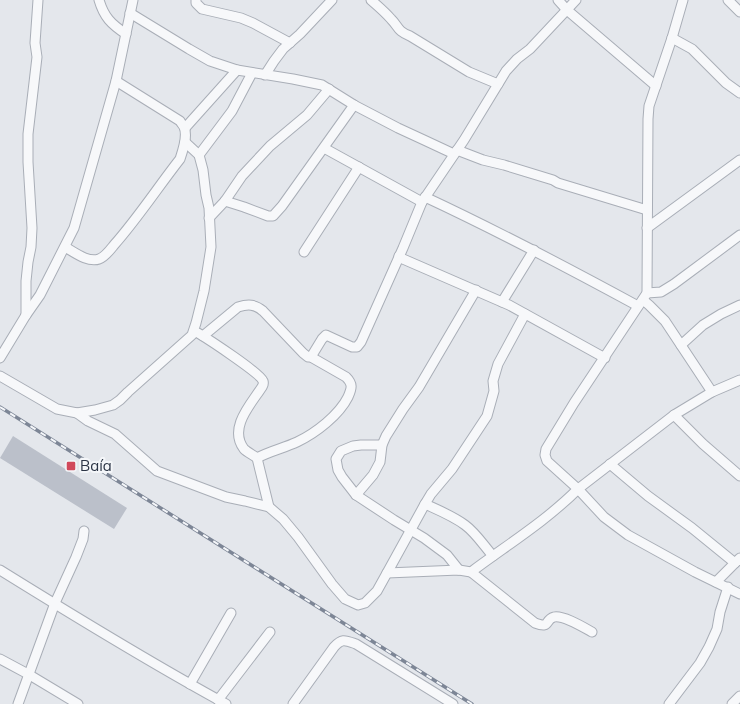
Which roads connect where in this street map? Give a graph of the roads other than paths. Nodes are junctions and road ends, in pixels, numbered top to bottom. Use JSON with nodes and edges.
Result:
{"nodes":[{"id":1,"x":38,"y":0,"type":"edge"},
{"id":2,"x":99,"y":0,"type":"edge"},
{"id":3,"x":196,"y":0,"type":"edge"},
{"id":4,"x":332,"y":0,"type":"edge"},
{"id":5,"x":371,"y":0,"type":"edge"},
{"id":6,"x":558,"y":0,"type":"edge"},
{"id":7,"x":576,"y":0,"type":"edge"},
{"id":8,"x":683,"y":0,"type":"edge"},
{"id":9,"x":728,"y":0,"type":"edge"},
{"id":10,"x":130,"y":4,"type":"edge"},
{"id":11,"x":567,"y":10,"type":"junction"},
{"id":12,"x":740,"y":12,"type":"edge"},
{"id":13,"x":126,"y":34,"type":"junction"},
{"id":14,"x":672,"y":38,"type":"junction"},
{"id":15,"x":290,"y":43,"type":"junction"},
{"id":16,"x":237,"y":70,"type":"junction"},
{"id":17,"x":252,"y":73,"type":"junction"},
{"id":18,"x":265,"y":75,"type":"junction"},
{"id":19,"x":116,"y":81,"type":"junction"},
{"id":20,"x":498,"y":84,"type":"junction"},
{"id":21,"x":656,"y":86,"type":"junction"},
{"id":22,"x":329,"y":89,"type":"junction"},
{"id":23,"x":740,"y":93,"type":"edge"},
{"id":24,"x":354,"y":105,"type":"junction"},
{"id":25,"x":185,"y":128,"type":"junction"},
{"id":26,"x":184,"y":142,"type":"junction"},
{"id":27,"x":324,"y":148,"type":"junction"},
{"id":28,"x":456,"y":152,"type":"junction"},
{"id":29,"x":199,"y":155,"type":"junction"},
{"id":30,"x":740,"y":160,"type":"edge"},
{"id":31,"x":359,"y":167,"type":"junction"},
{"id":32,"x":423,"y":200,"type":"junction"},
{"id":33,"x":225,"y":201,"type":"junction"},
{"id":34,"x":647,"y":210,"type":"junction"},
{"id":35,"x":209,"y":218,"type":"junction"},
{"id":36,"x":647,"y":228,"type":"junction"},
{"id":37,"x":740,"y":235,"type":"edge"},
{"id":38,"x":65,"y":247,"type":"junction"},
{"id":39,"x":534,"y":250,"type":"junction"},
{"id":40,"x":304,"y":252,"type":"dead end"},
{"id":41,"x":399,"y":256,"type":"junction"},
{"id":42,"x":476,"y":290,"type":"junction"},
{"id":43,"x":643,"y":300,"type":"junction"},
{"id":44,"x":502,"y":302,"type":"junction"},
{"id":45,"x":740,"y":305,"type":"edge"},
{"id":46,"x":525,"y":314,"type":"junction"},
{"id":47,"x":26,"y":315,"type":"junction"},
{"id":48,"x":194,"y":330,"type":"junction"},
{"id":49,"x":203,"y":336,"type":"junction"},
{"id":50,"x":681,"y":345,"type":"junction"},
{"id":51,"x":1,"y":355,"type":"edge"},
{"id":52,"x":311,"y":357,"type":"junction"},
{"id":53,"x":605,"y":358,"type":"junction"},
{"id":54,"x":0,"y":376,"type":"edge"},
{"id":55,"x":739,"y":383,"type":"edge"},
{"id":56,"x":712,"y":392,"type":"junction"},
{"id":57,"x":77,"y":413,"type":"junction"},
{"id":58,"x":674,"y":415,"type":"junction"},
{"id":59,"x":382,"y":445,"type":"junction"},
{"id":60,"x":257,"y":458,"type":"junction"},
{"id":61,"x":610,"y":464,"type":"junction"},
{"id":62,"x":740,"y":476,"type":"edge"},
{"id":63,"x":578,"y":489,"type":"junction"},
{"id":64,"x":356,"y":495,"type":"junction"},
{"id":65,"x":425,"y":504,"type":"junction"},
{"id":66,"x":269,"y":507,"type":"junction"},
{"id":67,"x":411,"y":530,"type":"junction"},
{"id":68,"x":84,"y":531,"type":"dead end"},
{"id":69,"x":493,"y":556,"type":"junction"},
{"id":70,"x":737,"y":561,"type":"edge"},
{"id":71,"x":0,"y":570,"type":"edge"},
{"id":72,"x":459,"y":570,"type":"junction"},
{"id":73,"x":471,"y":572,"type":"junction"},
{"id":74,"x":387,"y":573,"type":"junction"},
{"id":75,"x":716,"y":582,"type":"junction"},
{"id":76,"x":728,"y":587,"type":"junction"},
{"id":77,"x":740,"y":594,"type":"edge"},
{"id":78,"x":55,"y":603,"type":"junction"},
{"id":79,"x":232,"y":614,"type":"dead end"},
{"id":80,"x":270,"y":632,"type":"dead end"},
{"id":81,"x":592,"y":632,"type":"dead end"},
{"id":82,"x":0,"y":659,"type":"edge"},
{"id":83,"x":28,"y":674,"type":"junction"},
{"id":84,"x":190,"y":684,"type":"junction"},
{"id":85,"x":740,"y":696,"type":"edge"},
{"id":86,"x":222,"y":702,"type":"edge"},
{"id":87,"x":18,"y":704,"type":"edge"},
{"id":88,"x":78,"y":704,"type":"edge"},
{"id":89,"x":293,"y":704,"type":"edge"},
{"id":90,"x":453,"y":704,"type":"edge"},
{"id":91,"x":669,"y":704,"type":"edge"},
{"id":92,"x":732,"y":704,"type":"edge"}],
"edges":[{"from":1,"to":47,"type":"street"},
{"from":2,"to":13,"type":"street"},
{"from":3,"to":15,"type":"street"},
{"from":4,"to":15,"type":"street"},
{"from":5,"to":20,"type":"street"},
{"from":6,"to":11,"type":"street"},
{"from":7,"to":11,"type":"street"},
{"from":8,"to":14,"type":"street"},
{"from":9,"to":12,"type":"street"},
{"from":10,"to":13,"type":"street"},
{"from":10,"to":16,"type":"street"},
{"from":11,"to":20,"type":"street"},
{"from":11,"to":21,"type":"street"},
{"from":13,"to":19,"type":"street"},
{"from":14,"to":21,"type":"street"},
{"from":14,"to":23,"type":"street"},
{"from":15,"to":18,"type":"street"},
{"from":16,"to":17,"type":"street"},
{"from":16,"to":25,"type":"street"},
{"from":17,"to":18,"type":"street"},
{"from":17,"to":29,"type":"street"},
{"from":18,"to":22,"type":"street"},
{"from":19,"to":25,"type":"street"},
{"from":19,"to":38,"type":"street"},
{"from":20,"to":28,"type":"street"},
{"from":21,"to":34,"type":"street"},
{"from":22,"to":24,"type":"street"},
{"from":22,"to":33,"type":"street"},
{"from":24,"to":27,"type":"street"},
{"from":24,"to":28,"type":"street"},
{"from":25,"to":26,"type":"street"},
{"from":26,"to":29,"type":"street"},
{"from":26,"to":38,"type":"street"},
{"from":27,"to":31,"type":"street"},
{"from":27,"to":33,"type":"street"},
{"from":28,"to":32,"type":"street"},
{"from":28,"to":34,"type":"street"},
{"from":29,"to":35,"type":"street"},
{"from":30,"to":36,"type":"street"},
{"from":31,"to":32,"type":"street"},
{"from":31,"to":40,"type":"street"},
{"from":32,"to":39,"type":"street"},
{"from":32,"to":41,"type":"street"},
{"from":33,"to":35,"type":"street"},
{"from":34,"to":36,"type":"street"},
{"from":35,"to":48,"type":"street"},
{"from":36,"to":43,"type":"street"},
{"from":37,"to":43,"type":"street"},
{"from":38,"to":47,"type":"street"},
{"from":39,"to":43,"type":"street"},
{"from":39,"to":44,"type":"street"},
{"from":41,"to":42,"type":"street"},
{"from":41,"to":52,"type":"street"},
{"from":42,"to":44,"type":"street"},
{"from":42,"to":59,"type":"street"},
{"from":43,"to":50,"type":"street"},
{"from":43,"to":53,"type":"street"},
{"from":44,"to":46,"type":"street"},
{"from":45,"to":50,"type":"street"},
{"from":46,"to":53,"type":"street"},
{"from":46,"to":65,"type":"street"},
{"from":47,"to":51,"type":"street"},
{"from":48,"to":49,"type":"street"},
{"from":48,"to":57,"type":"street"},
{"from":49,"to":52,"type":"street"},
{"from":49,"to":60,"type":"street"},
{"from":50,"to":56,"type":"street"},
{"from":52,"to":60,"type":"street"},
{"from":53,"to":63,"type":"street"},
{"from":54,"to":57,"type":"street"},
{"from":55,"to":56,"type":"street"},
{"from":56,"to":58,"type":"street"},
{"from":57,"to":66,"type":"street"},
{"from":58,"to":61,"type":"street"},
{"from":58,"to":62,"type":"street"},
{"from":59,"to":64,"type":"street"},
{"from":59,"to":64,"type":"street"},
{"from":60,"to":66,"type":"street"},
{"from":61,"to":63,"type":"street"},
{"from":61,"to":70,"type":"street"},
{"from":63,"to":69,"type":"street"},
{"from":63,"to":75,"type":"street"},
{"from":64,"to":67,"type":"street"},
{"from":65,"to":67,"type":"street"},
{"from":65,"to":69,"type":"street"},
{"from":66,"to":74,"type":"street"},
{"from":67,"to":72,"type":"street"},
{"from":67,"to":74,"type":"street"},
{"from":68,"to":78,"type":"street"},
{"from":69,"to":73,"type":"street"},
{"from":70,"to":75,"type":"street"},
{"from":71,"to":78,"type":"street"},
{"from":72,"to":73,"type":"street"},
{"from":72,"to":74,"type":"street"},
{"from":73,"to":81,"type":"street"},
{"from":75,"to":76,"type":"street"},
{"from":76,"to":77,"type":"street"},
{"from":76,"to":91,"type":"street"},
{"from":78,"to":83,"type":"street"},
{"from":78,"to":84,"type":"street"},
{"from":79,"to":84,"type":"street"},
{"from":80,"to":86,"type":"street"},
{"from":82,"to":83,"type":"street"},
{"from":83,"to":87,"type":"street"},
{"from":83,"to":88,"type":"street"},
{"from":84,"to":86,"type":"street"},
{"from":85,"to":92,"type":"street"},
{"from":89,"to":90,"type":"street"}]}
